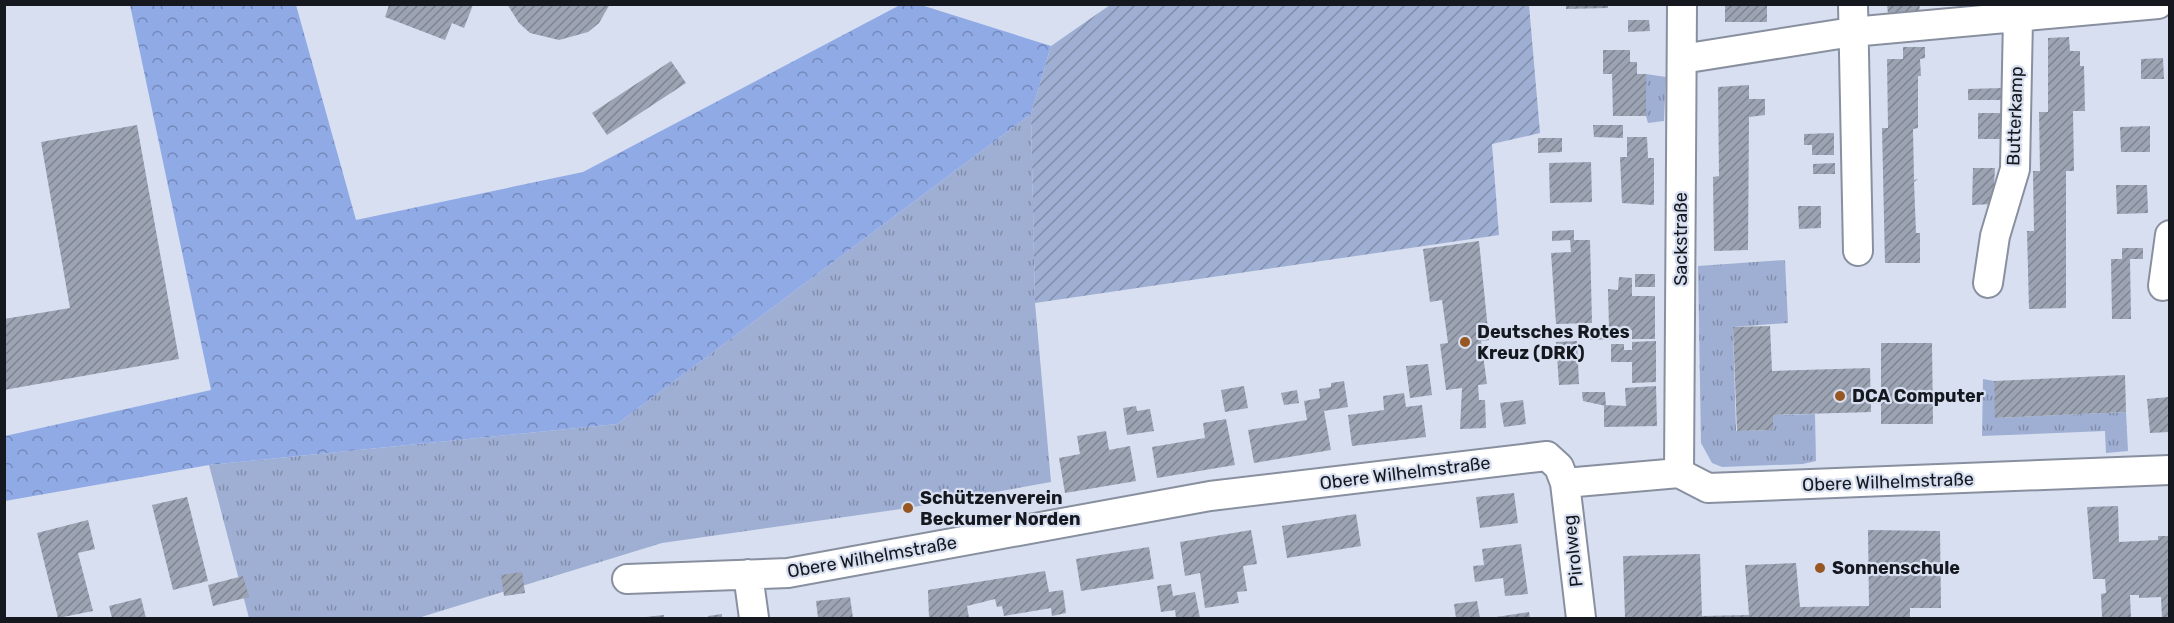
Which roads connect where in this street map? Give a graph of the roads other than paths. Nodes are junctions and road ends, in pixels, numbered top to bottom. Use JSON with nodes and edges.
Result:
{"nodes":[{"id":1,"x":1682,"y":4,"type":"edge"},
{"id":2,"x":1853,"y":4,"type":"edge"},
{"id":3,"x":2158,"y":4,"type":"edge"},
{"id":4,"x":2115,"y":6,"type":"edge"},
{"id":5,"x":2018,"y":18,"type":"junction"},
{"id":6,"x":1852,"y":32,"type":"junction"},
{"id":7,"x":1682,"y":59,"type":"junction"},
{"id":8,"x":2169,"y":235,"type":"edge"},
{"id":9,"x":1858,"y":251,"type":"dead end"},
{"id":10,"x":1988,"y":284,"type":"dead end"},
{"id":11,"x":2163,"y":286,"type":"dead end"},
{"id":12,"x":2169,"y":470,"type":"edge"},
{"id":13,"x":1679,"y":473,"type":"junction"},
{"id":14,"x":1565,"y":483,"type":"junction"},
{"id":15,"x":748,"y":574,"type":"junction"},
{"id":16,"x":627,"y":579,"type":"dead end"},
{"id":17,"x":754,"y":618,"type":"edge"},
{"id":18,"x":1581,"y":618,"type":"edge"}],
"edges":[{"from":1,"to":7,"type":"street","name":"Sackstraße"},
{"from":2,"to":6,"type":"street"},
{"from":3,"to":4,"type":"street"},
{"from":4,"to":5,"type":"street"},
{"from":5,"to":6,"type":"street"},
{"from":5,"to":10,"type":"street","name":"Butterkamp"},
{"from":6,"to":7,"type":"street"},
{"from":6,"to":9,"type":"street"},
{"from":7,"to":13,"type":"street","name":"Sackstraße"},
{"from":8,"to":11,"type":"street"},
{"from":12,"to":13,"type":"street","name":"Obere Wilhelmstraße"},
{"from":13,"to":14,"type":"street"},
{"from":14,"to":15,"type":"street","name":"Obere Wilhelmstraße"},
{"from":14,"to":18,"type":"street","name":"Pirolweg"},
{"from":15,"to":16,"type":"street","name":"Obere Wilhelmstraße"},
{"from":15,"to":17,"type":"street"}]}
